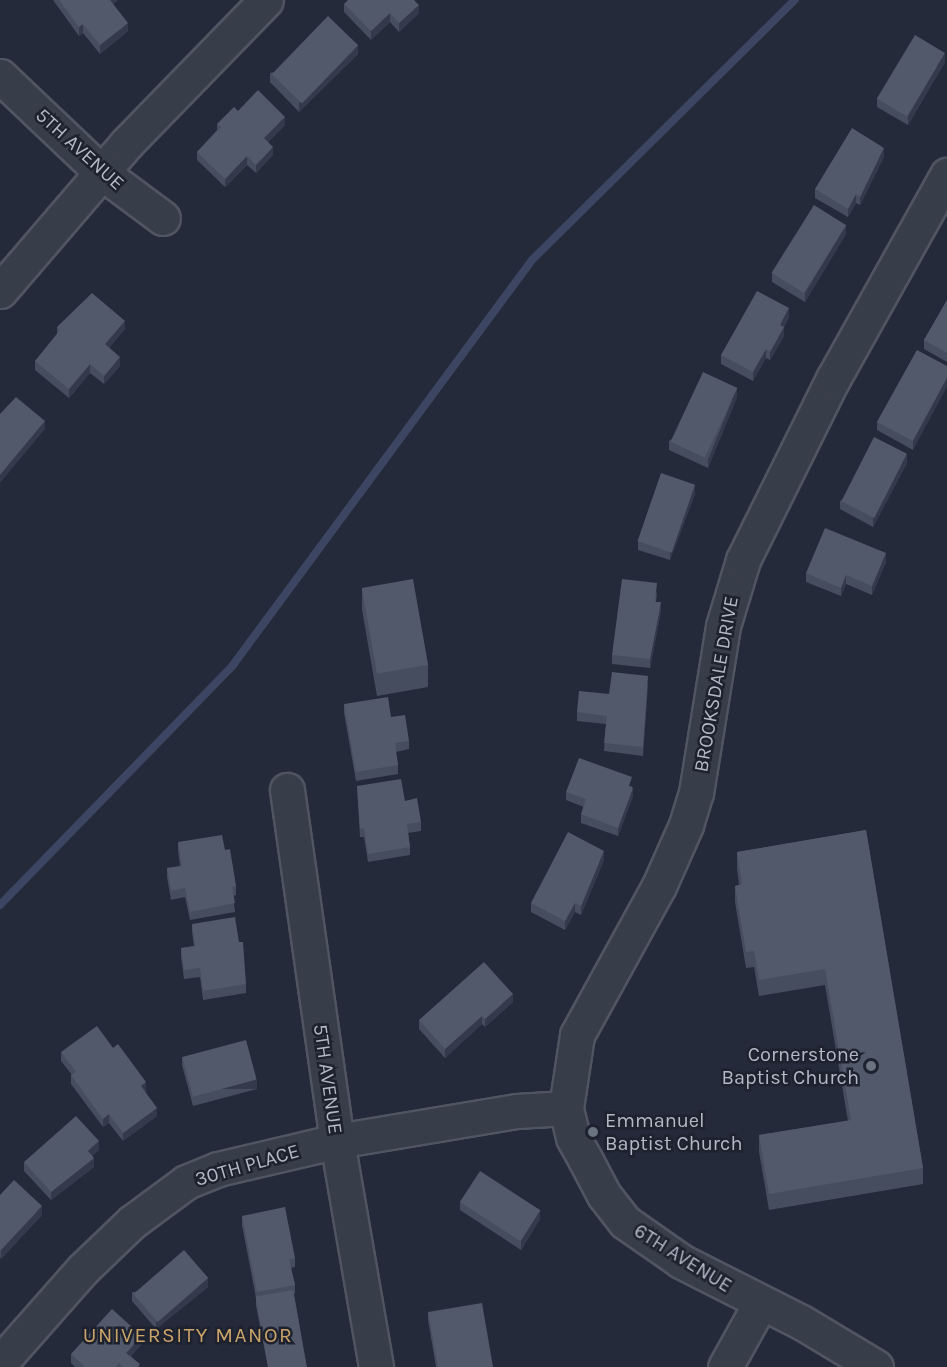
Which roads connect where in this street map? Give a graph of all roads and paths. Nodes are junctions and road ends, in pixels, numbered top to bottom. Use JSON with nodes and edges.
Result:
{"nodes":[{"id":1,"x":267,"y":0,"type":"edge"},
{"id":2,"x":0,"y":76,"type":"edge"},
{"id":3,"x":101,"y":172,"type":"junction"},
{"id":4,"x":947,"y":176,"type":"edge"},
{"id":5,"x":163,"y":218,"type":"dead end"},
{"id":6,"x":0,"y":291,"type":"edge"},
{"id":7,"x":286,"y":790,"type":"dead end"},
{"id":8,"x":566,"y":1108,"type":"junction"},
{"id":9,"x":337,"y":1141,"type":"junction"},
{"id":10,"x":760,"y":1304,"type":"junction"},
{"id":11,"x":0,"y":1363,"type":"edge"},
{"id":12,"x":376,"y":1367,"type":"edge"},
{"id":13,"x":725,"y":1367,"type":"edge"},
{"id":14,"x":876,"y":1367,"type":"edge"}],
"edges":[{"from":1,"to":3,"type":"street"},
{"from":2,"to":3,"type":"street","name":"5TH AVENUE"},
{"from":3,"to":5,"type":"street","name":"5TH AVENUE"},
{"from":3,"to":6,"type":"street"},
{"from":4,"to":8,"type":"street","name":"BROOKSDALE DRIVE"},
{"from":7,"to":9,"type":"street","name":"5TH AVENUE"},
{"from":8,"to":9,"type":"street","name":"30TH PLACE"},
{"from":8,"to":10,"type":"street","name":"6TH AVENUE"},
{"from":9,"to":11,"type":"street","name":"30TH PLACE"},
{"from":9,"to":12,"type":"street","name":"5TH AVENUE"},
{"from":10,"to":13,"type":"street"},
{"from":10,"to":14,"type":"street"}]}
